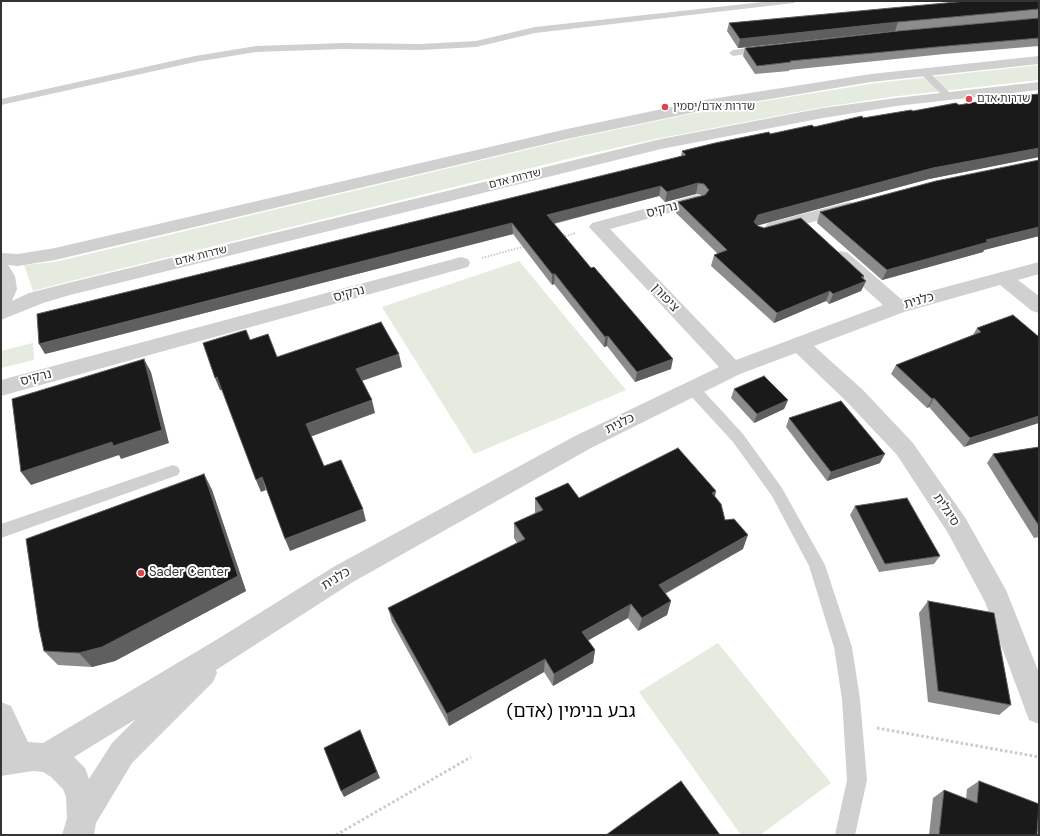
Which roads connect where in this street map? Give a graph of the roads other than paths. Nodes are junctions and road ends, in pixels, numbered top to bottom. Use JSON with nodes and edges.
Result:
{"nodes":[{"id":1,"x":794,"y":1,"type":"edge"},
{"id":2,"x":772,"y":48,"type":"edge"},
{"id":3,"x":733,"y":52,"type":"dead end"},
{"id":4,"x":1039,"y":60,"type":"edge"},
{"id":5,"x":924,"y":72,"type":"junction"},
{"id":6,"x":1039,"y":86,"type":"edge"},
{"id":7,"x":948,"y":96,"type":"junction"},
{"id":8,"x":1,"y":102,"type":"edge"},
{"id":9,"x":696,"y":200,"type":"edge"},
{"id":10,"x":861,"y":204,"type":"edge"},
{"id":11,"x":801,"y":220,"type":"junction"},
{"id":12,"x":598,"y":227,"type":"joint"},
{"id":13,"x":762,"y":231,"type":"edge"},
{"id":14,"x":1,"y":259,"type":"edge"},
{"id":15,"x":461,"y":263,"type":"road end"},
{"id":16,"x":1039,"y":268,"type":"edge"},
{"id":17,"x":1,"y":269,"type":"edge"},
{"id":18,"x":1002,"y":277,"type":"junction"},
{"id":19,"x":1,"y":304,"type":"edge"},
{"id":20,"x":1039,"y":306,"type":"edge"},
{"id":21,"x":897,"y":307,"type":"junction"},
{"id":22,"x":1,"y":314,"type":"edge"},
{"id":23,"x":799,"y":344,"type":"junction"},
{"id":24,"x":733,"y":370,"type":"junction"},
{"id":25,"x":1,"y":388,"type":"edge"},
{"id":26,"x":693,"y":389,"type":"junction"},
{"id":27,"x":173,"y":471,"type":"dead end"},
{"id":28,"x":1,"y":531,"type":"edge"},
{"id":29,"x":231,"y":646,"type":"junction"},
{"id":30,"x":1039,"y":710,"type":"edge"},
{"id":31,"x":1,"y":716,"type":"edge"},
{"id":32,"x":22,"y":759,"type":"edge"},
{"id":33,"x":80,"y":827,"type":"edge"},
{"id":34,"x":845,"y":835,"type":"edge"}],
"edges":[{"from":1,"to":8,"type":"lane"},
{"from":2,"to":3,"type":"lane"},
{"from":4,"to":5,"type":"street"},
{"from":5,"to":7,"type":"lane"},
{"from":5,"to":14,"type":"street"},
{"from":6,"to":7,"type":"street","name":"שדרות אדם"},
{"from":7,"to":22,"type":"street","name":"שדרות אדם"},
{"from":9,"to":12,"type":"street","name":"נרקיס"},
{"from":10,"to":11,"type":"street"},
{"from":11,"to":13,"type":"street"},
{"from":11,"to":21,"type":"street"},
{"from":12,"to":24,"type":"street","name":"ציפורן"},
{"from":15,"to":25,"type":"street","name":"נרקיס"},
{"from":16,"to":18,"type":"street","name":"כלנית"},
{"from":17,"to":19,"type":"street"},
{"from":18,"to":20,"type":"street"},
{"from":18,"to":21,"type":"street","name":"כלנית"},
{"from":21,"to":23,"type":"street","name":"כלנית"},
{"from":23,"to":24,"type":"street","name":"כלנית"},
{"from":23,"to":30,"type":"street","name":"סיגלית"},
{"from":24,"to":26,"type":"street","name":"כלנית"},
{"from":26,"to":29,"type":"street","name":"כלנית"},
{"from":26,"to":34,"type":"lane"},
{"from":27,"to":28,"type":"lane"},
{"from":29,"to":32,"type":"street","name":"כלנית"},
{"from":29,"to":33,"type":"street","name":"כלנית"},
{"from":31,"to":32,"type":"street"},
{"from":32,"to":33,"type":"street"}]}
